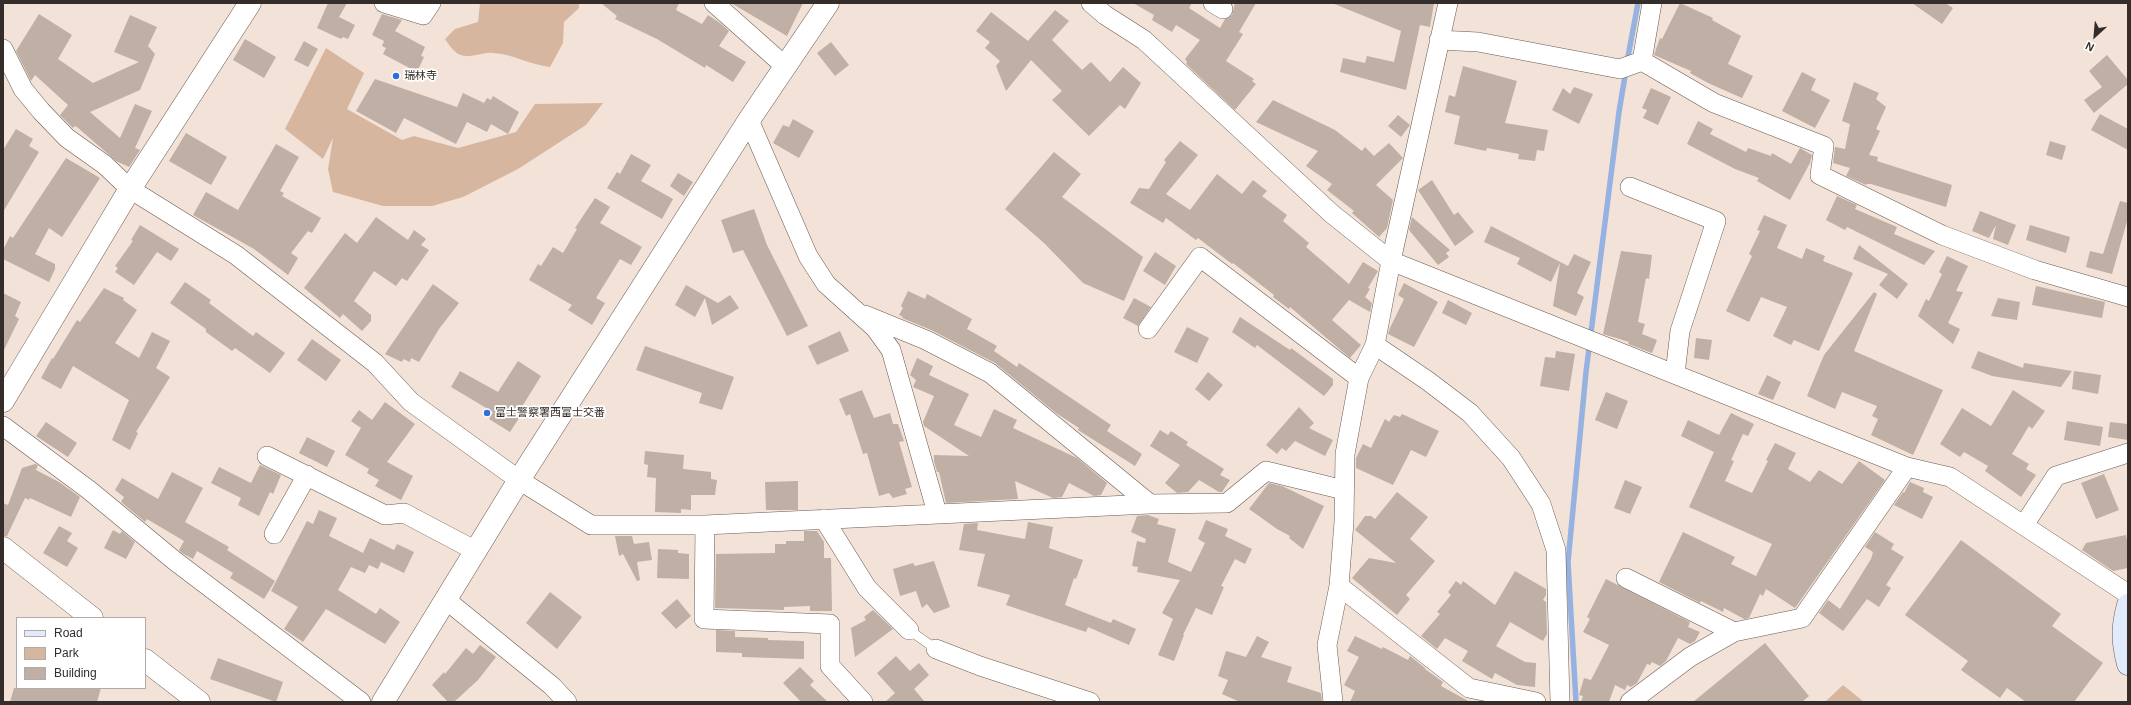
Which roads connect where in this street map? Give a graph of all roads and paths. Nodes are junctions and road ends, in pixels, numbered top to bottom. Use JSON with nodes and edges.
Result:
{"nodes":[{"id":1,"x":250,"y":3,"type":"edge"},
{"id":2,"x":384,"y":3,"type":"edge"},
{"id":3,"x":431,"y":3,"type":"edge"},
{"id":4,"x":714,"y":3,"type":"edge"},
{"id":5,"x":828,"y":3,"type":"edge"},
{"id":6,"x":1448,"y":3,"type":"edge"},
{"id":7,"x":1652,"y":3,"type":"edge"},
{"id":8,"x":1103,"y":7,"type":"edge"},
{"id":9,"x":1439,"y":40,"type":"junction"},
{"id":10,"x":3,"y":49,"type":"edge"},
{"id":11,"x":1640,"y":61,"type":"junction"},
{"id":12,"x":786,"y":67,"type":"junction"},
{"id":13,"x":749,"y":120,"type":"junction"},
{"id":14,"x":1630,"y":187,"type":"dead end"},
{"id":15,"x":130,"y":190,"type":"junction"},
{"id":16,"x":1391,"y":261,"type":"junction"},
{"id":17,"x":2128,"y":296,"type":"edge"},
{"id":18,"x":855,"y":310,"type":"junction"},
{"id":19,"x":1148,"y":329,"type":"dead end"},
{"id":20,"x":1375,"y":346,"type":"junction"},
{"id":21,"x":1675,"y":374,"type":"junction"},
{"id":22,"x":1360,"y":378,"type":"junction"},
{"id":23,"x":3,"y":401,"type":"edge"},
{"id":24,"x":3,"y":426,"type":"edge"},
{"id":25,"x":2128,"y":453,"type":"edge"},
{"id":26,"x":267,"y":456,"type":"dead end"},
{"id":27,"x":1907,"y":467,"type":"junction"},
{"id":28,"x":307,"y":475,"type":"junction"},
{"id":29,"x":519,"y":480,"type":"junction"},
{"id":30,"x":1344,"y":490,"type":"junction"},
{"id":31,"x":1150,"y":504,"type":"junction"},
{"id":32,"x":937,"y":513,"type":"junction"},
{"id":33,"x":824,"y":519,"type":"junction"},
{"id":34,"x":705,"y":524,"type":"junction"},
{"id":35,"x":2024,"y":525,"type":"junction"},
{"id":36,"x":274,"y":534,"type":"dead end"},
{"id":37,"x":3,"y":548,"type":"edge"},
{"id":38,"x":476,"y":551,"type":"junction"},
{"id":39,"x":1626,"y":578,"type":"dead end"},
{"id":40,"x":1339,"y":586,"type":"junction"},
{"id":41,"x":2128,"y":594,"type":"edge"},
{"id":42,"x":445,"y":599,"type":"junction"},
{"id":43,"x":2128,"y":605,"type":"edge"},
{"id":44,"x":91,"y":617,"type":"edge"},
{"id":45,"x":909,"y":630,"type":"joint"},
{"id":46,"x":1734,"y":632,"type":"junction"},
{"id":47,"x":936,"y":649,"type":"joint"},
{"id":48,"x":146,"y":661,"type":"edge"},
{"id":49,"x":2128,"y":664,"type":"edge"},
{"id":50,"x":199,"y":702,"type":"edge"},
{"id":51,"x":361,"y":702,"type":"edge"},
{"id":52,"x":383,"y":702,"type":"edge"},
{"id":53,"x":567,"y":702,"type":"edge"},
{"id":54,"x":863,"y":702,"type":"edge"},
{"id":55,"x":1090,"y":702,"type":"edge"},
{"id":56,"x":1333,"y":702,"type":"edge"},
{"id":57,"x":1536,"y":702,"type":"edge"},
{"id":58,"x":1560,"y":702,"type":"edge"},
{"id":59,"x":1630,"y":702,"type":"edge"}],
"edges":[{"from":1,"to":15,"type":"street"},
{"from":2,"to":3,"type":"street"},
{"from":4,"to":12,"type":"street"},
{"from":5,"to":12,"type":"street"},
{"from":6,"to":9,"type":"street"},
{"from":7,"to":11,"type":"street"},
{"from":8,"to":16,"type":"street"},
{"from":9,"to":11,"type":"street"},
{"from":9,"to":16,"type":"street"},
{"from":10,"to":15,"type":"street"},
{"from":11,"to":17,"type":"street"},
{"from":12,"to":13,"type":"street"},
{"from":13,"to":18,"type":"street"},
{"from":13,"to":29,"type":"street"},
{"from":14,"to":21,"type":"street"},
{"from":15,"to":23,"type":"street"},
{"from":15,"to":29,"type":"street"},
{"from":16,"to":20,"type":"street"},
{"from":16,"to":21,"type":"street"},
{"from":18,"to":31,"type":"street"},
{"from":18,"to":32,"type":"street"},
{"from":19,"to":22,"type":"street"},
{"from":20,"to":22,"type":"street"},
{"from":20,"to":58,"type":"street"},
{"from":21,"to":27,"type":"street"},
{"from":22,"to":30,"type":"street"},
{"from":24,"to":51,"type":"street"},
{"from":25,"to":35,"type":"street"},
{"from":26,"to":28,"type":"street"},
{"from":27,"to":35,"type":"street"},
{"from":27,"to":46,"type":"street"},
{"from":28,"to":36,"type":"street"},
{"from":28,"to":38,"type":"street"},
{"from":29,"to":34,"type":"street"},
{"from":29,"to":38,"type":"street"},
{"from":30,"to":31,"type":"street"},
{"from":30,"to":40,"type":"street"},
{"from":31,"to":32,"type":"street"},
{"from":32,"to":33,"type":"street"},
{"from":33,"to":34,"type":"street"},
{"from":33,"to":45,"type":"street"},
{"from":34,"to":54,"type":"street"},
{"from":35,"to":41,"type":"street"},
{"from":37,"to":44,"type":"street"},
{"from":38,"to":42,"type":"street"},
{"from":39,"to":46,"type":"street"},
{"from":40,"to":56,"type":"street"},
{"from":40,"to":57,"type":"street"},
{"from":42,"to":52,"type":"street"},
{"from":42,"to":53,"type":"street"},
{"from":43,"to":49,"type":"main road"},
{"from":45,"to":47,"type":"lane"},
{"from":46,"to":59,"type":"street"},
{"from":47,"to":55,"type":"street"},
{"from":48,"to":50,"type":"street"}]}
